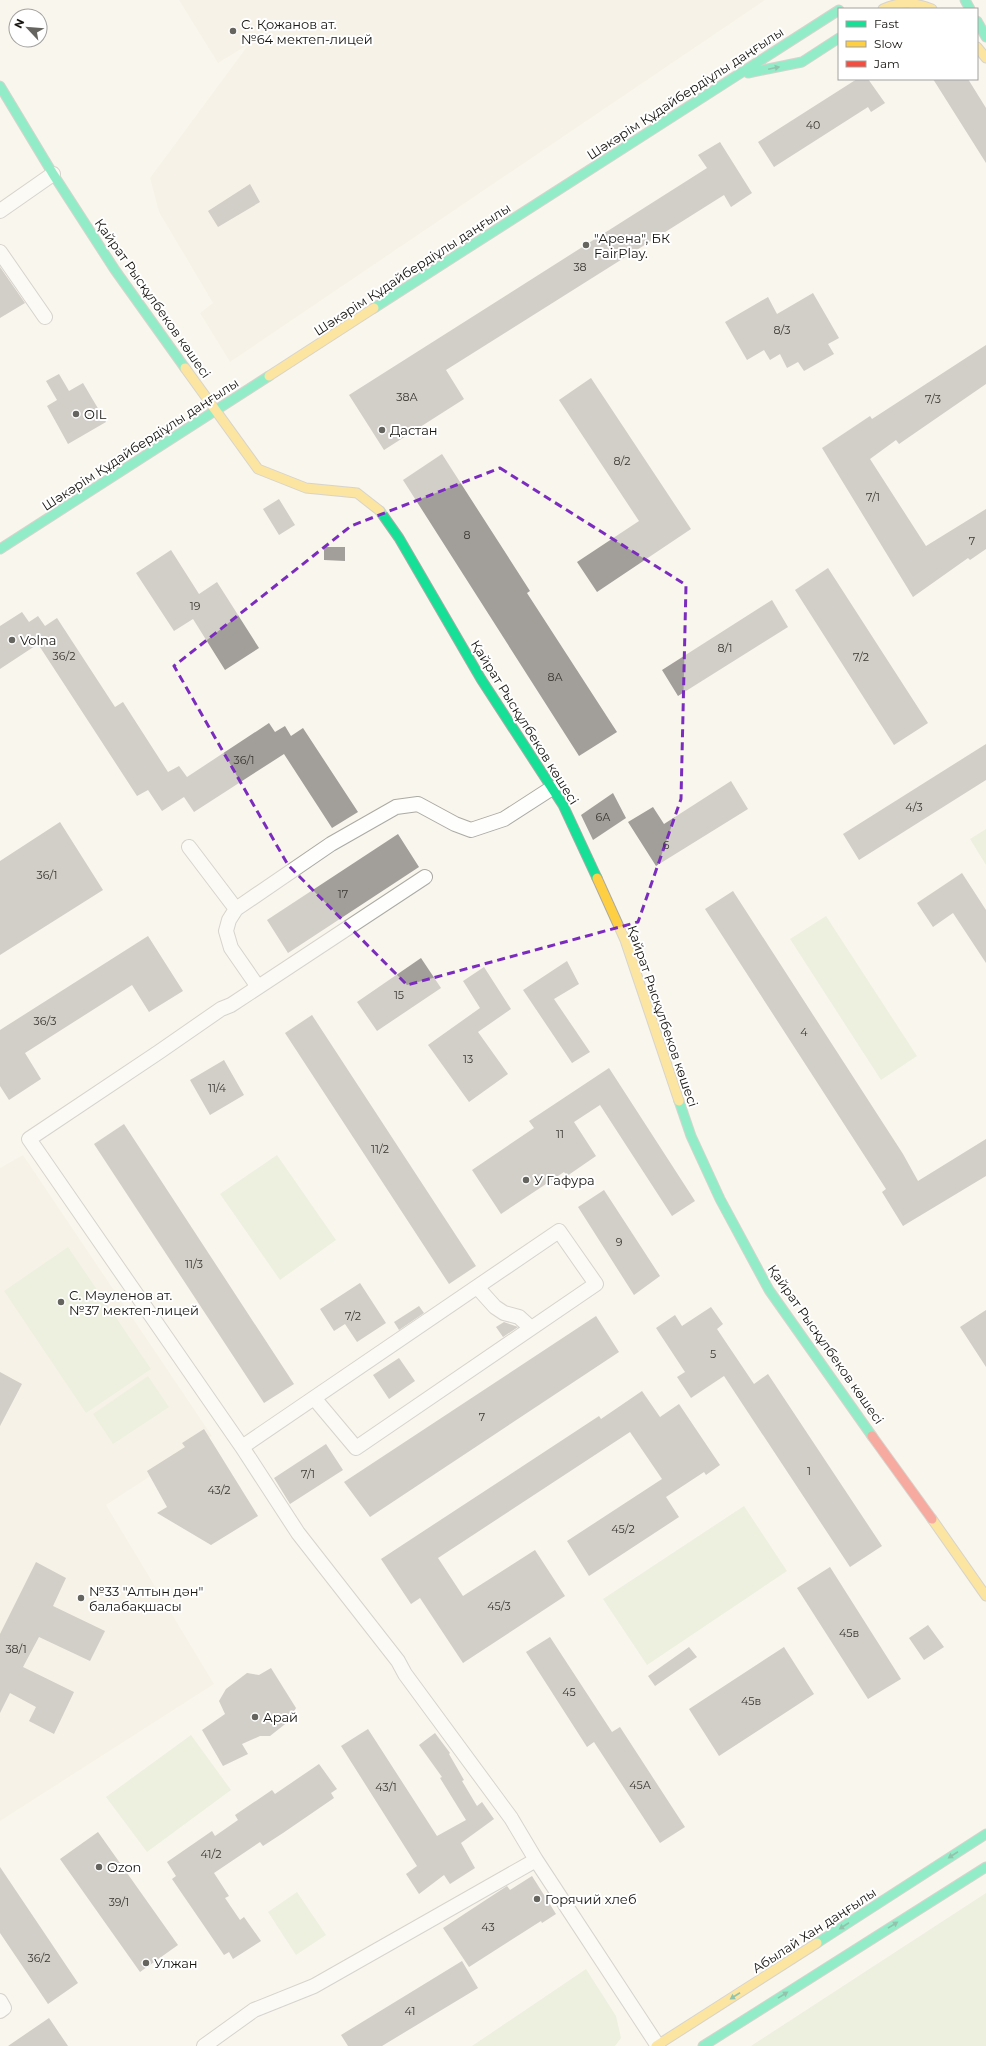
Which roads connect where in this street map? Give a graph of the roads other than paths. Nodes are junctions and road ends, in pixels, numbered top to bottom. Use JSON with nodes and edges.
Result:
{"nodes":[{"id":1,"x":849,"y":3,"type":"dead end"},
{"id":2,"x":841,"y":8,"type":"edge"},
{"id":3,"x":885,"y":8,"type":"edge"},
{"id":4,"x":930,"y":8,"type":"edge"},
{"id":5,"x":838,"y":10,"type":"edge"},
{"id":6,"x":978,"y":23,"type":"edge"},
{"id":7,"x":986,"y":37,"type":"edge"},
{"id":8,"x":838,"y":39,"type":"edge"},
{"id":9,"x":978,"y":48,"type":"edge"},
{"id":10,"x":986,"y":58,"type":"edge"},
{"id":11,"x":736,"y":76,"type":"junction"},
{"id":12,"x":0,"y":86,"type":"edge"},
{"id":13,"x":53,"y":174,"type":"junction"},
{"id":14,"x":0,"y":212,"type":"edge"},
{"id":15,"x":0,"y":252,"type":"edge"},
{"id":16,"x":45,"y":317,"type":"dead end"},
{"id":17,"x":216,"y":410,"type":"junction"},
{"id":18,"x":0,"y":550,"type":"edge"},
{"id":19,"x":552,"y":788,"type":"junction"},
{"id":20,"x":189,"y":847,"type":"dead end"},
{"id":21,"x":426,"y":877,"type":"dead end"},
{"id":22,"x":236,"y":909,"type":"junction"},
{"id":23,"x":258,"y":987,"type":"junction"},
{"id":24,"x":477,"y":1287,"type":"junction"},
{"id":25,"x":531,"y":1328,"type":"junction"},
{"id":26,"x":314,"y":1398,"type":"junction"},
{"id":27,"x":242,"y":1447,"type":"junction"},
{"id":28,"x":986,"y":1596,"type":"edge"},
{"id":29,"x":986,"y":1834,"type":"edge"},
{"id":30,"x":536,"y":1860,"type":"junction"},
{"id":31,"x":986,"y":1867,"type":"edge"},
{"id":32,"x":0,"y":2001,"type":"edge"},
{"id":33,"x":0,"y":2011,"type":"edge"},
{"id":34,"x":204,"y":2046,"type":"edge"},
{"id":35,"x":658,"y":2046,"type":"edge"},
{"id":36,"x":703,"y":2046,"type":"edge"}],
"edges":[{"from":1,"to":2,"type":"main road","name":"Шәкәрім Құдайбердіұлы даңғылы"},
{"from":3,"to":4,"type":"main road"},
{"from":5,"to":11,"type":"main road","name":"Шәкәрім Құдайбердіұлы даңғылы"},
{"from":6,"to":7,"type":"main road"},
{"from":11,"to":8,"type":"main road","one_way":true},
{"from":9,"to":10,"type":"main road"},
{"from":11,"to":17,"type":"main road","name":"Шәкәрім Құдайбердіұлы даңғылы"},
{"from":12,"to":13,"type":"main road","name":"Қайрат Рысқұлбеков көшесі"},
{"from":13,"to":14,"type":"street"},
{"from":13,"to":17,"type":"main road","name":"Қайрат Рысқұлбеков көшесі"},
{"from":15,"to":16,"type":"street"},
{"from":17,"to":18,"type":"main road","name":"Шәкәрім Құдайбердіұлы даңғылы"},
{"from":17,"to":19,"type":"main road","name":"Қайрат Рысқұлбеков көшесі"},
{"from":19,"to":22,"type":"street"},
{"from":19,"to":28,"type":"main road","name":"Қайрат Рысқұлбеков көшесі"},
{"from":20,"to":22,"type":"street"},
{"from":21,"to":23,"type":"street"},
{"from":22,"to":23,"type":"street"},
{"from":23,"to":27,"type":"street"},
{"from":24,"to":25,"type":"street"},
{"from":24,"to":25,"type":"street"},
{"from":24,"to":26,"type":"street"},
{"from":25,"to":26,"type":"street"},
{"from":26,"to":27,"type":"street"},
{"from":27,"to":30,"type":"street"},
{"from":29,"to":35,"type":"main road","name":"Абылай Хан даңғылы","one_way":true},
{"from":30,"to":34,"type":"street"},
{"from":30,"to":35,"type":"street"},
{"from":36,"to":31,"type":"main road","one_way":true},
{"from":32,"to":33,"type":"street"}]}
